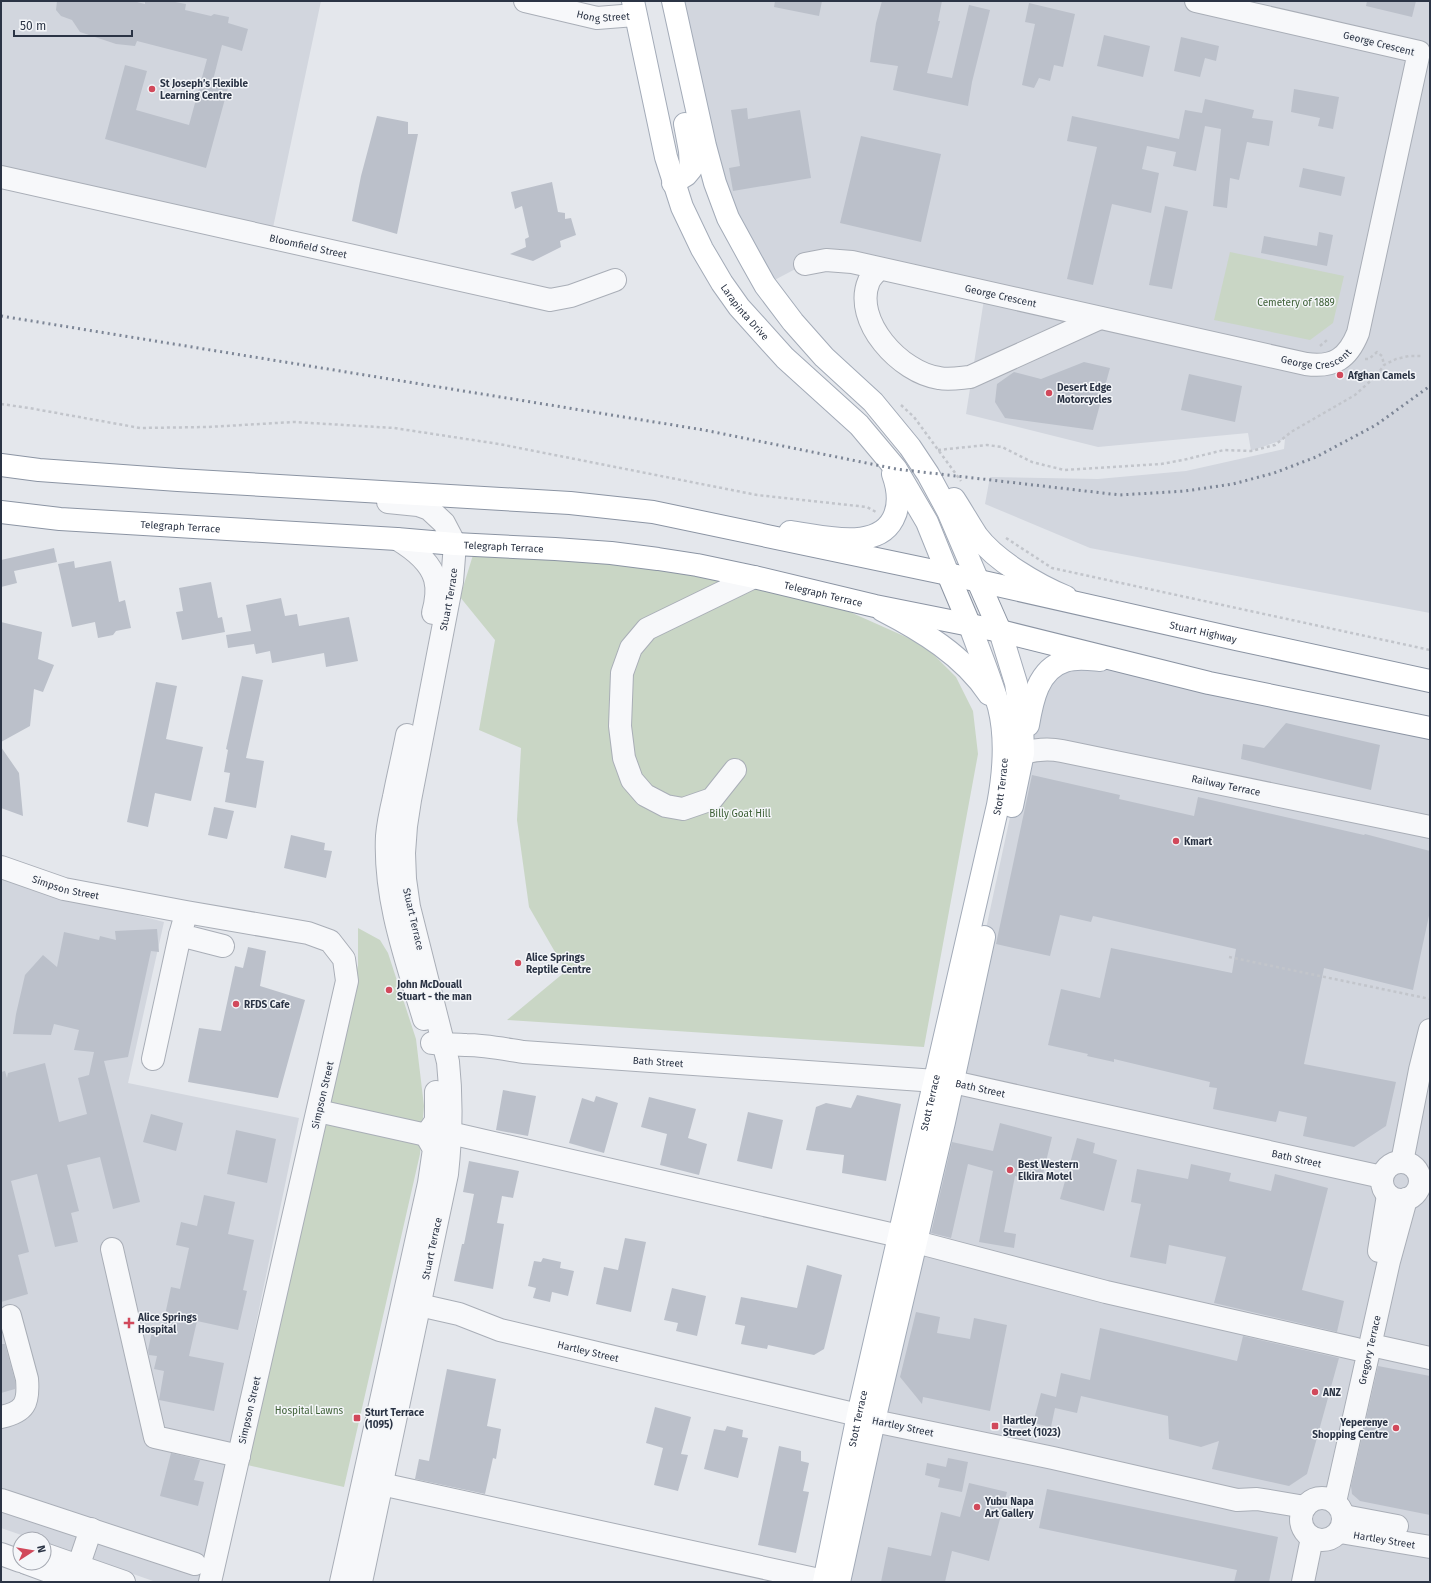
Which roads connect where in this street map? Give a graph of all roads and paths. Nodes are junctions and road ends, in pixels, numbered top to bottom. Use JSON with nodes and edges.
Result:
{"nodes":[{"id":1,"x":525,"y":1,"type":"edge"},
{"id":2,"x":1196,"y":1,"type":"edge"},
{"id":3,"x":634,"y":8,"type":"edge"},
{"id":4,"x":674,"y":9,"type":"edge"},
{"id":5,"x":1425,"y":52,"type":"edge"},
{"id":6,"x":1,"y":177,"type":"edge"},
{"id":7,"x":673,"y":183,"type":"junction"},
{"id":8,"x":805,"y":264,"type":"dead end"},
{"id":9,"x":879,"y":269,"type":"junction"},
{"id":10,"x":615,"y":280,"type":"dead end"},
{"id":11,"x":1100,"y":318,"type":"junction"},
{"id":12,"x":1423,"y":356,"type":"dead end"},
{"id":13,"x":1363,"y":360,"type":"dead end"},
{"id":14,"x":1384,"y":365,"type":"junction"},
{"id":15,"x":897,"y":401,"type":"dead end"},
{"id":16,"x":1,"y":404,"type":"edge"},
{"id":17,"x":894,"y":426,"type":"junction"},
{"id":18,"x":876,"y":445,"type":"junction"},
{"id":19,"x":938,"y":450,"type":"junction"},
{"id":20,"x":1,"y":465,"type":"edge"},
{"id":21,"x":178,"y":480,"type":"junction"},
{"id":22,"x":961,"y":482,"type":"dead end"},
{"id":23,"x":1,"y":512,"type":"edge"},
{"id":24,"x":682,"y":517,"type":"junction"},
{"id":25,"x":892,"y":522,"type":"junction"},
{"id":26,"x":397,"y":539,"type":"junction"},
{"id":27,"x":454,"y":544,"type":"junction"},
{"id":28,"x":992,"y":552,"type":"junction"},
{"id":29,"x":948,"y":574,"type":"junction"},
{"id":30,"x":754,"y":577,"type":"junction"},
{"id":31,"x":978,"y":581,"type":"junction"},
{"id":32,"x":1081,"y":603,"type":"junction"},
{"id":33,"x":874,"y":606,"type":"junction"},
{"id":34,"x":970,"y":626,"type":"junction"},
{"id":35,"x":1000,"y":631,"type":"junction"},
{"id":36,"x":1430,"y":650,"type":"edge"},
{"id":37,"x":1129,"y":662,"type":"junction"},
{"id":38,"x":1430,"y":681,"type":"edge"},
{"id":39,"x":999,"y":708,"type":"junction"},
{"id":40,"x":1430,"y":728,"type":"edge"},
{"id":41,"x":1023,"y":753,"type":"junction"},
{"id":42,"x":735,"y":770,"type":"dead end"},
{"id":43,"x":1430,"y":827,"type":"edge"},
{"id":44,"x":1,"y":867,"type":"edge"},
{"id":45,"x":186,"y":912,"type":"junction"},
{"id":46,"x":180,"y":936,"type":"junction"},
{"id":47,"x":223,"y":946,"type":"dead end"},
{"id":48,"x":1229,"y":957,"type":"dead end"},
{"id":49,"x":1430,"y":999,"type":"edge"},
{"id":50,"x":1430,"y":1030,"type":"edge"},
{"id":51,"x":439,"y":1054,"type":"junction"},
{"id":52,"x":153,"y":1059,"type":"dead end"},
{"id":53,"x":1425,"y":1071,"type":"edge"},
{"id":54,"x":944,"y":1081,"type":"junction"},
{"id":55,"x":318,"y":1111,"type":"junction"},
{"id":56,"x":426,"y":1135,"type":"junction"},
{"id":57,"x":450,"y":1137,"type":"junction"},
{"id":58,"x":1402,"y":1162,"type":"junction"},
{"id":59,"x":1405,"y":1189,"type":"edge"},
{"id":60,"x":908,"y":1239,"type":"junction"},
{"id":61,"x":112,"y":1249,"type":"dead end"},
{"id":62,"x":410,"y":1311,"type":"junction"},
{"id":63,"x":10,"y":1316,"type":"dead end"},
{"id":64,"x":1370,"y":1348,"type":"junction"},
{"id":65,"x":1430,"y":1358,"type":"edge"},
{"id":66,"x":1,"y":1417,"type":"edge"},
{"id":67,"x":866,"y":1418,"type":"junction"},
{"id":68,"x":239,"y":1456,"type":"junction"},
{"id":69,"x":381,"y":1484,"type":"junction"},
{"id":70,"x":1,"y":1500,"type":"edge"},
{"id":71,"x":1323,"y":1520,"type":"junction"},
{"id":72,"x":85,"y":1527,"type":"junction"},
{"id":73,"x":1430,"y":1532,"type":"edge"},
{"id":74,"x":1,"y":1538,"type":"edge"},
{"id":75,"x":12,"y":1542,"type":"edge"},
{"id":76,"x":1430,"y":1547,"type":"edge"},
{"id":77,"x":1,"y":1554,"type":"edge"},
{"id":78,"x":12,"y":1558,"type":"edge"},
{"id":79,"x":52,"y":1560,"type":"edge"},
{"id":80,"x":195,"y":1564,"type":"dead end"},
{"id":81,"x":52,"y":1569,"type":"edge"},
{"id":82,"x":71,"y":1573,"type":"edge"},
{"id":83,"x":124,"y":1582,"type":"edge"},
{"id":84,"x":210,"y":1582,"type":"edge"},
{"id":85,"x":341,"y":1582,"type":"edge"},
{"id":86,"x":361,"y":1582,"type":"edge"},
{"id":87,"x":829,"y":1582,"type":"edge"},
{"id":88,"x":1303,"y":1582,"type":"edge"},
{"id":89,"x":1316,"y":1582,"type":"edge"}],
"edges":[{"from":1,"to":3,"type":"street","name":"Hong Street"},
{"from":2,"to":5,"type":"street","name":"George Crescent"},
{"from":3,"to":7,"type":"main road","name":"Larapinta Drive"},
{"from":4,"to":7,"type":"main road"},
{"from":4,"to":17,"type":"main road"},
{"from":5,"to":11,"type":"street","name":"George Crescent"},
{"from":6,"to":10,"type":"street","name":"Bloomfield Street"},
{"from":7,"to":18,"type":"main road","name":"Larapinta Drive"},
{"from":8,"to":9,"type":"street","name":"George Crescent"},
{"from":9,"to":11,"type":"street","name":"George Crescent"},
{"from":9,"to":11,"type":"street"},
{"from":12,"to":14,"type":"path"},
{"from":13,"to":14,"type":"path"},
{"from":14,"to":19,"type":"path"},
{"from":15,"to":19,"type":"path"},
{"from":16,"to":25,"type":"path"},
{"from":17,"to":28,"type":"main road"},
{"from":17,"to":31,"type":"main road"},
{"from":18,"to":25,"type":"main road"},
{"from":18,"to":29,"type":"main road","name":"Larapinta Drive"},
{"from":19,"to":22,"type":"path"},
{"from":20,"to":21,"type":"main road"},
{"from":21,"to":24,"type":"main road"},
{"from":21,"to":27,"type":"street","name":"Stuart Terrace"},
{"from":23,"to":26,"type":"main road","name":"Telegraph Terrace"},
{"from":24,"to":25,"type":"main road"},
{"from":24,"to":29,"type":"main road"},
{"from":26,"to":27,"type":"main road","name":"Telegraph Terrace"},
{"from":26,"to":51,"type":"street","name":"Stuart Terrace"},
{"from":27,"to":30,"type":"main road","name":"Telegraph Terrace"},
{"from":27,"to":51,"type":"street","name":"Stuart Terrace"},
{"from":28,"to":32,"type":"main road"},
{"from":28,"to":36,"type":"path"},
{"from":29,"to":31,"type":"main road"},
{"from":29,"to":34,"type":"main road","name":"Larapinta Drive"},
{"from":30,"to":33,"type":"main road","name":"Telegraph Terrace"},
{"from":30,"to":42,"type":"street"},
{"from":31,"to":32,"type":"main road","name":"Stuart Highway"},
{"from":31,"to":35,"type":"main road","name":"Stott Terrace"},
{"from":32,"to":38,"type":"main road","name":"Stuart Highway"},
{"from":33,"to":34,"type":"main road","name":"Telegraph Terrace"},
{"from":33,"to":39,"type":"main road"},
{"from":34,"to":35,"type":"main road","name":"Telegraph Terrace"},
{"from":34,"to":39,"type":"main road","name":"Stott Terrace"},
{"from":35,"to":37,"type":"main road"},
{"from":35,"to":41,"type":"main road","name":"Stott Terrace"},
{"from":37,"to":40,"type":"main road"},
{"from":37,"to":41,"type":"main road"},
{"from":39,"to":54,"type":"main road","name":"Stott Terrace"},
{"from":41,"to":43,"type":"street","name":"Railway Terrace"},
{"from":41,"to":54,"type":"main road","name":"Stott Terrace"},
{"from":44,"to":45,"type":"street","name":"Simpson Street"},
{"from":45,"to":46,"type":"street"},
{"from":45,"to":55,"type":"street","name":"Simpson Street"},
{"from":46,"to":47,"type":"street"},
{"from":46,"to":52,"type":"street"},
{"from":48,"to":49,"type":"path"},
{"from":50,"to":53,"type":"street"},
{"from":51,"to":54,"type":"street","name":"Bath Street"},
{"from":51,"to":56,"type":"street","name":"Stuart Terrace"},
{"from":51,"to":57,"type":"street","name":"Stuart Terrace"},
{"from":53,"to":58,"type":"street"},
{"from":54,"to":59,"type":"street","name":"Bath Street"},
{"from":54,"to":60,"type":"main road","name":"Stott Terrace"},
{"from":55,"to":56,"type":"street"},
{"from":55,"to":68,"type":"street","name":"Simpson Street"},
{"from":56,"to":57,"type":"street"},
{"from":56,"to":62,"type":"street","name":"Stuart Terrace"},
{"from":57,"to":60,"type":"street"},
{"from":57,"to":62,"type":"street","name":"Stuart Terrace"},
{"from":58,"to":59,"type":"street"},
{"from":58,"to":59,"type":"street"},
{"from":59,"to":64,"type":"street","name":"Gregory Terrace"},
{"from":60,"to":64,"type":"street"},
{"from":60,"to":67,"type":"main road","name":"Stott Terrace"},
{"from":61,"to":68,"type":"street"},
{"from":62,"to":67,"type":"street","name":"Hartley Street"},
{"from":62,"to":69,"type":"street","name":"Stuart Terrace"},
{"from":62,"to":85,"type":"street","name":"Stuart Terrace"},
{"from":63,"to":66,"type":"street"},
{"from":64,"to":65,"type":"street"},
{"from":64,"to":71,"type":"street","name":"Gregory Terrace"},
{"from":67,"to":71,"type":"street","name":"Hartley Street"},
{"from":67,"to":87,"type":"main road","name":"Stott Terrace"},
{"from":68,"to":84,"type":"street","name":"Simpson Street"},
{"from":69,"to":86,"type":"street","name":"Stuart Terrace"},
{"from":69,"to":87,"type":"street"},
{"from":70,"to":72,"type":"street"},
{"from":71,"to":73,"type":"street","name":"Hartley Street"},
{"from":71,"to":76,"type":"street","name":"Hartley Street"},
{"from":71,"to":88,"type":"street","name":"Gregory Terrace"},
{"from":71,"to":89,"type":"street","name":"Gregory Terrace"},
{"from":72,"to":80,"type":"street"},
{"from":72,"to":82,"type":"street"},
{"from":74,"to":75,"type":"street"},
{"from":77,"to":78,"type":"street"},
{"from":79,"to":82,"type":"street"},
{"from":81,"to":82,"type":"street"},
{"from":82,"to":83,"type":"street"}]}
